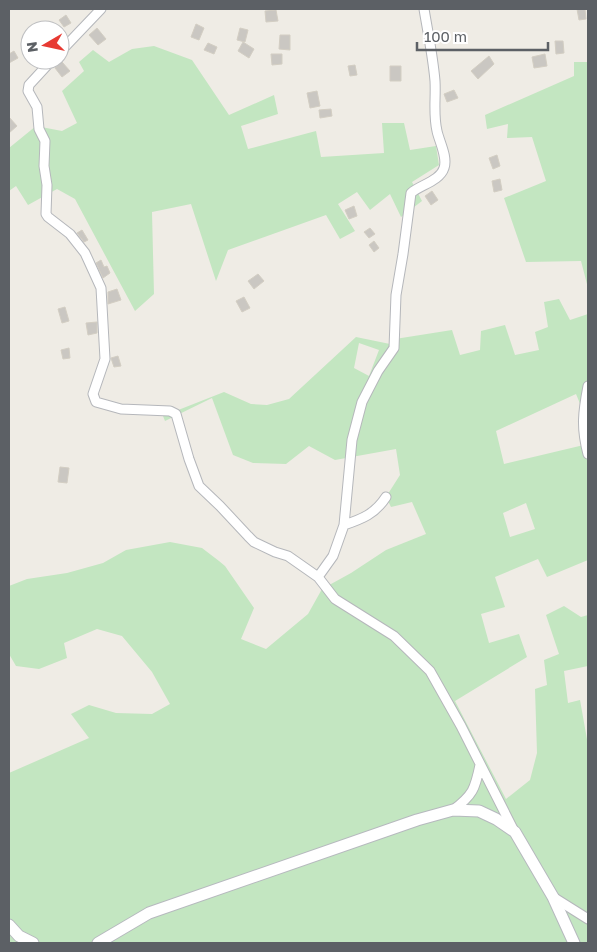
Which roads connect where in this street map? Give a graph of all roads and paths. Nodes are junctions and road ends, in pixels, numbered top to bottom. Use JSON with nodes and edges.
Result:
{"nodes":[{"id":1,"x":101,"y":9,"type":"edge"},
{"id":2,"x":424,"y":9,"type":"edge"},
{"id":3,"x":70,"y":42,"type":"edge"},
{"id":4,"x":43,"y":70,"type":"edge"},
{"id":5,"x":588,"y":386,"type":"edge"},
{"id":6,"x":588,"y":454,"type":"edge"},
{"id":7,"x":386,"y":497,"type":"dead end"},
{"id":8,"x":344,"y":525,"type":"junction"},
{"id":9,"x":318,"y":577,"type":"junction"},
{"id":10,"x":480,"y":765,"type":"junction"},
{"id":11,"x":453,"y":810,"type":"junction"},
{"id":12,"x":515,"y":832,"type":"junction"},
{"id":13,"x":553,"y":897,"type":"junction"},
{"id":14,"x":588,"y":919,"type":"edge"},
{"id":15,"x":9,"y":925,"type":"edge"},
{"id":16,"x":33,"y":943,"type":"edge"},
{"id":17,"x":98,"y":943,"type":"edge"},
{"id":18,"x":574,"y":943,"type":"edge"}],
"edges":[{"from":1,"to":3,"type":"street"},
{"from":2,"to":8,"type":"street"},
{"from":4,"to":9,"type":"street"},
{"from":5,"to":6,"type":"street"},
{"from":7,"to":8,"type":"street"},
{"from":8,"to":9,"type":"street"},
{"from":9,"to":10,"type":"street"},
{"from":10,"to":11,"type":"street"},
{"from":10,"to":12,"type":"street"},
{"from":11,"to":12,"type":"street"},
{"from":11,"to":17,"type":"street"},
{"from":12,"to":13,"type":"street"},
{"from":13,"to":14,"type":"street"},
{"from":13,"to":18,"type":"street"},
{"from":15,"to":16,"type":"street"}]}
